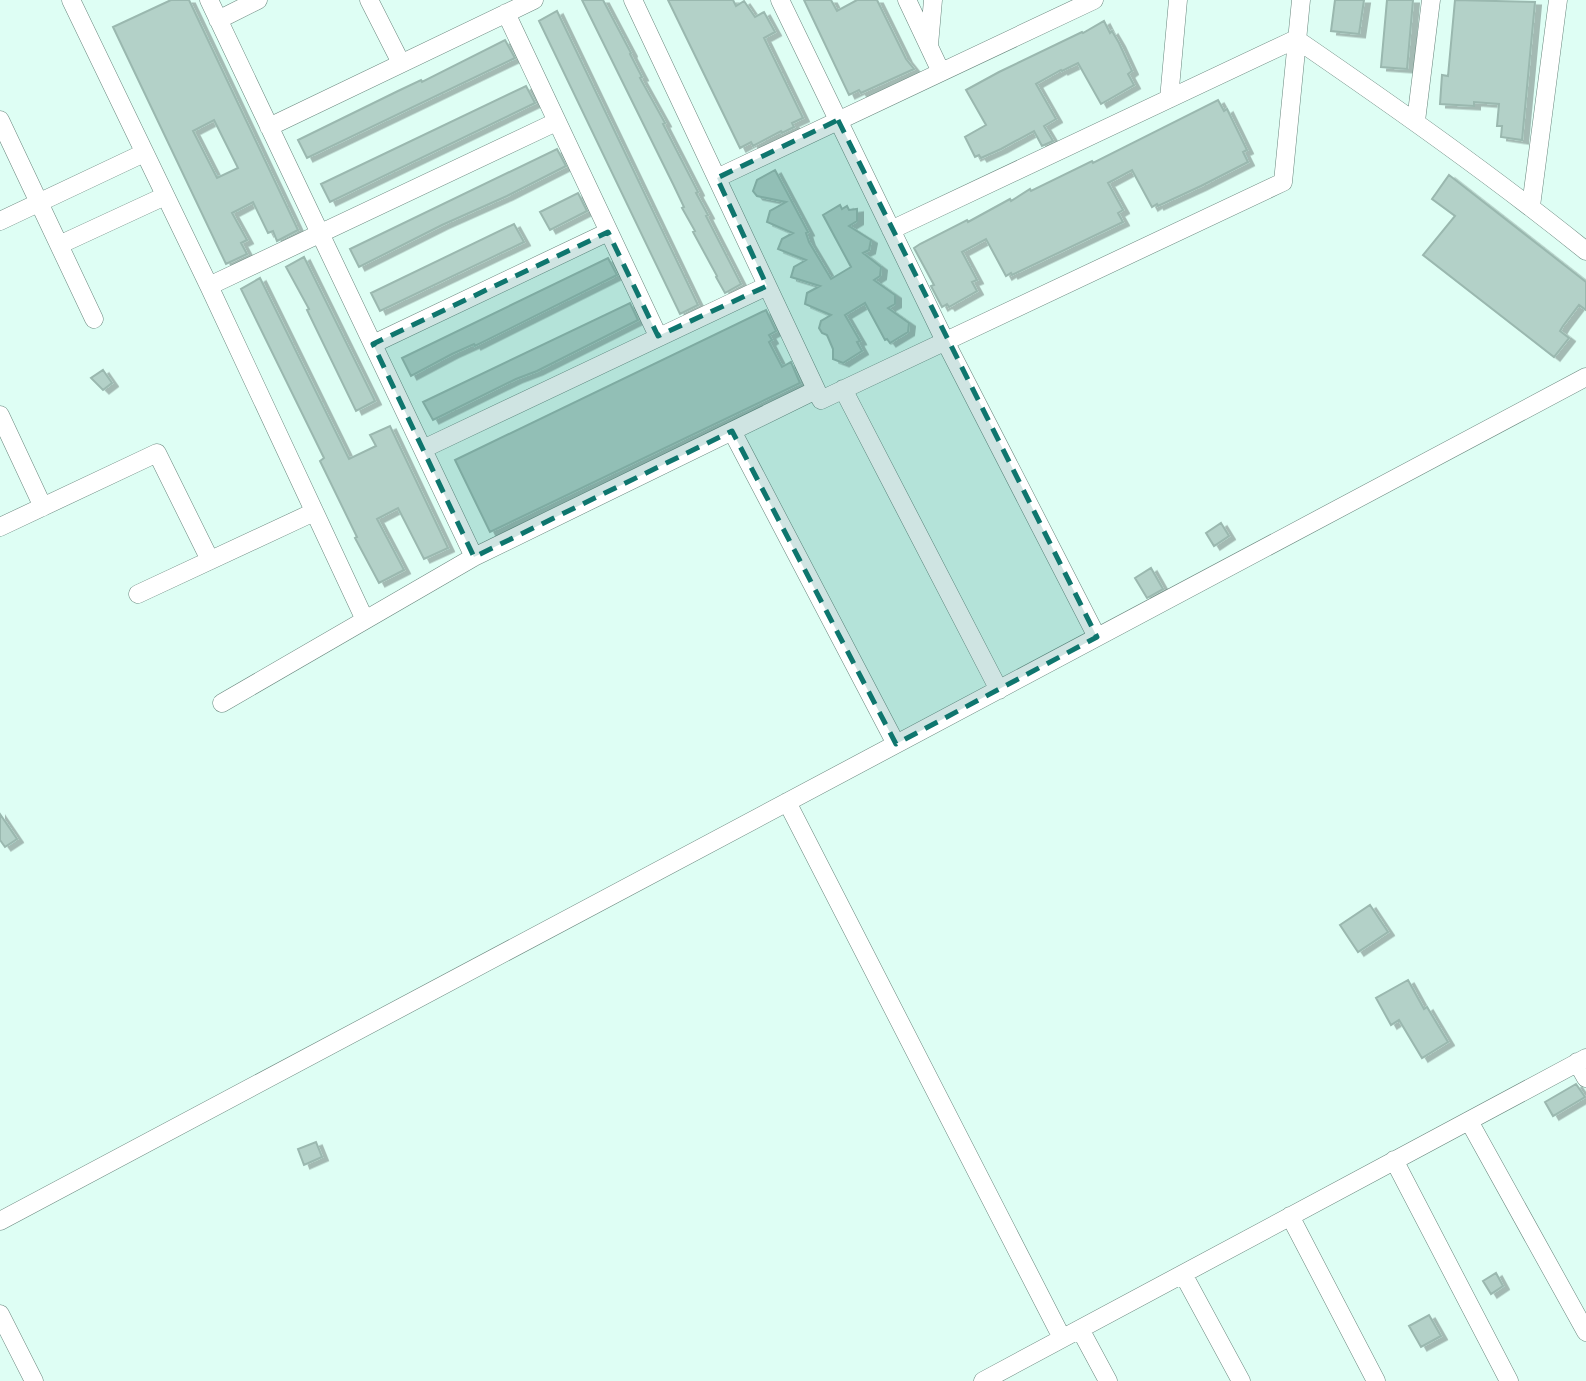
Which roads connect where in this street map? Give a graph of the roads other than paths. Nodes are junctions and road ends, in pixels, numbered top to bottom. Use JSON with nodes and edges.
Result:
{"nodes":[{"id":1,"x":71,"y":0,"type":"edge"},
{"id":2,"x":209,"y":0,"type":"edge"},
{"id":3,"x":258,"y":0,"type":"edge"},
{"id":4,"x":369,"y":0,"type":"edge"},
{"id":5,"x":534,"y":0,"type":"edge"},
{"id":6,"x":633,"y":0,"type":"edge"},
{"id":7,"x":780,"y":0,"type":"edge"},
{"id":8,"x":907,"y":0,"type":"edge"},
{"id":9,"x":933,"y":0,"type":"edge"},
{"id":10,"x":1057,"y":0,"type":"edge"},
{"id":11,"x":1094,"y":0,"type":"edge"},
{"id":12,"x":1178,"y":0,"type":"edge"},
{"id":13,"x":1301,"y":0,"type":"edge"},
{"id":14,"x":1432,"y":0,"type":"edge"},
{"id":15,"x":1558,"y":0,"type":"edge"},
{"id":16,"x":506,"y":13,"type":"junction"},
{"id":17,"x":1055,"y":18,"type":"junction"},
{"id":18,"x":218,"y":20,"type":"junction"},
{"id":19,"x":1296,"y":39,"type":"junction"},
{"id":20,"x":929,"y":46,"type":"junction"},
{"id":21,"x":401,"y":63,"type":"junction"},
{"id":22,"x":941,"y":72,"type":"junction"},
{"id":23,"x":1169,"y":99,"type":"junction"},
{"id":24,"x":0,"y":120,"type":"edge"},
{"id":25,"x":838,"y":121,"type":"junction"},
{"id":26,"x":1416,"y":121,"type":"junction"},
{"id":27,"x":556,"y":122,"type":"junction"},
{"id":28,"x":268,"y":127,"type":"junction"},
{"id":29,"x":144,"y":153,"type":"junction"},
{"id":30,"x":717,"y":178,"type":"junction"},
{"id":31,"x":165,"y":195,"type":"junction"},
{"id":32,"x":39,"y":203,"type":"junction"},
{"id":33,"x":1531,"y":206,"type":"junction"},
{"id":34,"x":0,"y":221,"type":"edge"},
{"id":35,"x":891,"y":230,"type":"junction"},
{"id":36,"x":608,"y":232,"type":"junction"},
{"id":37,"x":322,"y":235,"type":"junction"},
{"id":38,"x":60,"y":245,"type":"junction"},
{"id":39,"x":1586,"y":251,"type":"edge"},
{"id":40,"x":209,"y":286,"type":"junction"},
{"id":41,"x":767,"y":286,"type":"junction"},
{"id":42,"x":94,"y":319,"type":"dead end"},
{"id":43,"x":658,"y":336,"type":"junction"},
{"id":44,"x":945,"y":341,"type":"junction"},
{"id":45,"x":373,"y":344,"type":"junction"},
{"id":46,"x":1586,"y":377,"type":"edge"},
{"id":47,"x":843,"y":389,"type":"junction"},
{"id":48,"x":816,"y":390,"type":"junction"},
{"id":49,"x":0,"y":415,"type":"edge"},
{"id":50,"x":732,"y":431,"type":"junction"},
{"id":51,"x":423,"y":449,"type":"junction"},
{"id":52,"x":43,"y":507,"type":"junction"},
{"id":53,"x":314,"y":512,"type":"junction"},
{"id":54,"x":0,"y":527,"type":"edge"},
{"id":55,"x":474,"y":557,"type":"junction"},
{"id":56,"x":210,"y":560,"type":"junction"},
{"id":57,"x":138,"y":594,"type":"dead end"},
{"id":58,"x":365,"y":620,"type":"junction"},
{"id":59,"x":1097,"y":637,"type":"junction"},
{"id":60,"x":999,"y":690,"type":"junction"},
{"id":61,"x":222,"y":703,"type":"dead end"},
{"id":62,"x":897,"y":744,"type":"junction"},
{"id":63,"x":787,"y":802,"type":"junction"},
{"id":64,"x":1583,"y":1066,"type":"edge"},
{"id":65,"x":1469,"y":1121,"type":"junction"},
{"id":66,"x":1394,"y":1160,"type":"junction"},
{"id":67,"x":1290,"y":1216,"type":"junction"},
{"id":68,"x":0,"y":1221,"type":"edge"},
{"id":69,"x":1183,"y":1274,"type":"junction"},
{"id":70,"x":0,"y":1314,"type":"edge"},
{"id":71,"x":1080,"y":1329,"type":"junction"},
{"id":72,"x":1586,"y":1332,"type":"edge"},
{"id":73,"x":1062,"y":1338,"type":"junction"},
{"id":74,"x":34,"y":1381,"type":"edge"},
{"id":75,"x":983,"y":1381,"type":"edge"},
{"id":76,"x":1108,"y":1381,"type":"edge"},
{"id":77,"x":1241,"y":1381,"type":"edge"},
{"id":78,"x":1376,"y":1381,"type":"edge"},
{"id":79,"x":1509,"y":1381,"type":"edge"}],
"edges":[{"from":1,"to":29,"type":"street"},
{"from":2,"to":18,"type":"street"},
{"from":3,"to":18,"type":"street"},
{"from":4,"to":21,"type":"street"},
{"from":5,"to":16,"type":"street"},
{"from":6,"to":30,"type":"street"},
{"from":7,"to":25,"type":"street"},
{"from":8,"to":20,"type":"street"},
{"from":9,"to":20,"type":"street"},
{"from":10,"to":17,"type":"street"},
{"from":11,"to":17,"type":"street"},
{"from":12,"to":23,"type":"street"},
{"from":13,"to":19,"type":"street"},
{"from":14,"to":26,"type":"street"},
{"from":15,"to":33,"type":"street"},
{"from":16,"to":21,"type":"street"},
{"from":16,"to":27,"type":"street"},
{"from":17,"to":22,"type":"street"},
{"from":18,"to":28,"type":"street"},
{"from":19,"to":23,"type":"street"},
{"from":19,"to":26,"type":"street"},
{"from":19,"to":44,"type":"street"},
{"from":20,"to":22,"type":"street"},
{"from":21,"to":28,"type":"street"},
{"from":22,"to":25,"type":"street"},
{"from":23,"to":35,"type":"street"},
{"from":24,"to":32,"type":"street"},
{"from":25,"to":30,"type":"street"},
{"from":25,"to":35,"type":"street"},
{"from":26,"to":33,"type":"street"},
{"from":27,"to":36,"type":"street"},
{"from":27,"to":37,"type":"street"},
{"from":28,"to":37,"type":"street"},
{"from":29,"to":31,"type":"street"},
{"from":29,"to":32,"type":"street"},
{"from":30,"to":41,"type":"street"},
{"from":31,"to":38,"type":"street"},
{"from":31,"to":40,"type":"street"},
{"from":32,"to":34,"type":"street"},
{"from":32,"to":38,"type":"street"},
{"from":33,"to":39,"type":"street"},
{"from":35,"to":44,"type":"street"},
{"from":36,"to":43,"type":"street"},
{"from":36,"to":45,"type":"street"},
{"from":37,"to":40,"type":"street"},
{"from":37,"to":45,"type":"street"},
{"from":38,"to":42,"type":"street"},
{"from":40,"to":53,"type":"street"},
{"from":41,"to":43,"type":"street"},
{"from":41,"to":48,"type":"street"},
{"from":43,"to":51,"type":"street"},
{"from":44,"to":47,"type":"street"},
{"from":44,"to":59,"type":"street"},
{"from":45,"to":51,"type":"street"},
{"from":46,"to":59,"type":"street"},
{"from":47,"to":48,"type":"street"},
{"from":47,"to":60,"type":"street"},
{"from":48,"to":50,"type":"street"},
{"from":49,"to":52,"type":"street"},
{"from":50,"to":55,"type":"street"},
{"from":50,"to":62,"type":"street"},
{"from":51,"to":55,"type":"street"},
{"from":52,"to":54,"type":"street"},
{"from":52,"to":56,"type":"street"},
{"from":53,"to":56,"type":"street"},
{"from":53,"to":58,"type":"street"},
{"from":55,"to":58,"type":"street"},
{"from":56,"to":57,"type":"street"},
{"from":58,"to":61,"type":"street"},
{"from":59,"to":60,"type":"street"},
{"from":60,"to":62,"type":"street"},
{"from":62,"to":63,"type":"street"},
{"from":63,"to":68,"type":"street"},
{"from":63,"to":73,"type":"street"},
{"from":64,"to":65,"type":"street"},
{"from":65,"to":66,"type":"street"},
{"from":65,"to":72,"type":"street"},
{"from":66,"to":67,"type":"street"},
{"from":66,"to":79,"type":"street"},
{"from":67,"to":69,"type":"street"},
{"from":67,"to":78,"type":"street"},
{"from":69,"to":71,"type":"street"},
{"from":69,"to":77,"type":"street"},
{"from":70,"to":74,"type":"street"},
{"from":71,"to":73,"type":"street"},
{"from":71,"to":76,"type":"street"},
{"from":73,"to":75,"type":"street"}]}
